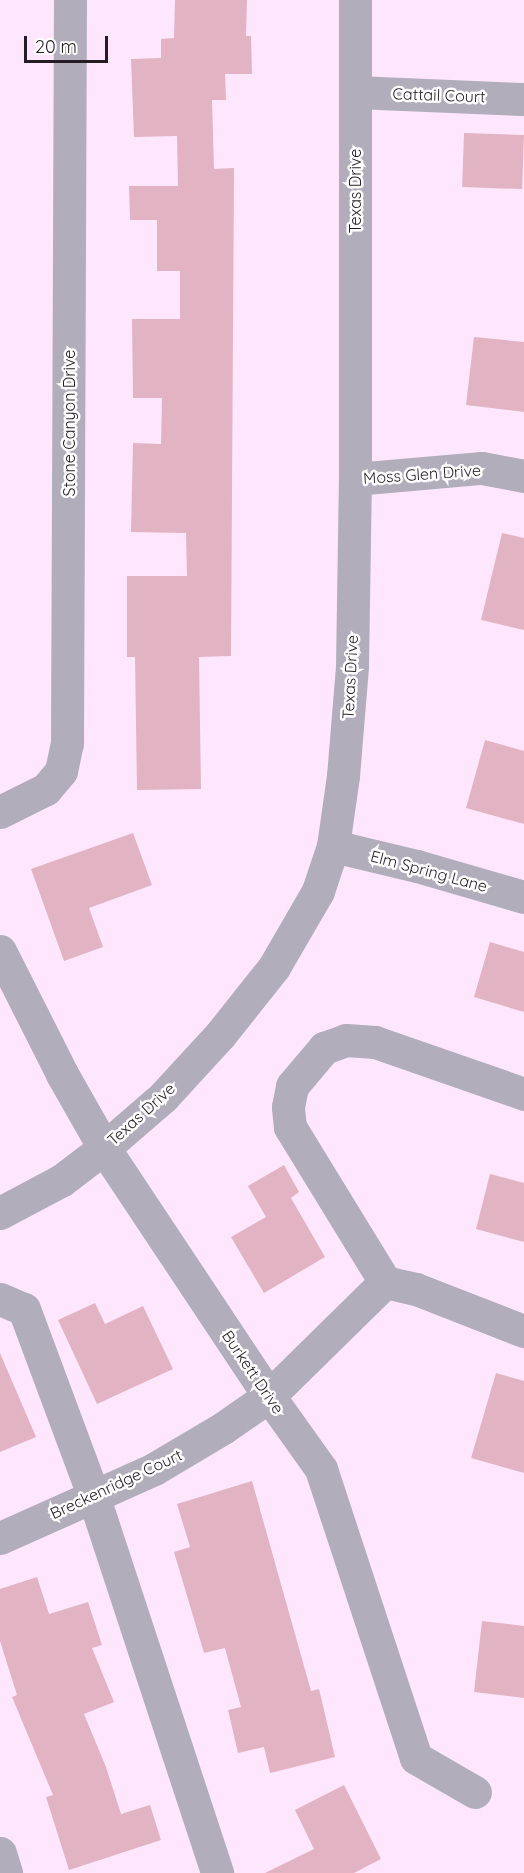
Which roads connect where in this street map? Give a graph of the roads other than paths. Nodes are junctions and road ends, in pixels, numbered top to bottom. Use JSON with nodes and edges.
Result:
{"nodes":[{"id":1,"x":70,"y":0,"type":"edge"},
{"id":2,"x":355,"y":0,"type":"edge"},
{"id":3,"x":355,"y":92,"type":"junction"},
{"id":4,"x":524,"y":99,"type":"edge"},
{"id":5,"x":524,"y":476,"type":"edge"},
{"id":6,"x":355,"y":479,"type":"junction"},
{"id":7,"x":0,"y":812,"type":"edge"},
{"id":8,"x":333,"y":846,"type":"junction"},
{"id":9,"x":524,"y":897,"type":"edge"},
{"id":10,"x":0,"y":953,"type":"edge"},
{"id":11,"x":524,"y":1094,"type":"edge"},
{"id":12,"x":104,"y":1148,"type":"junction"},
{"id":13,"x":0,"y":1213,"type":"edge"},
{"id":14,"x":385,"y":1282,"type":"junction"},
{"id":15,"x":0,"y":1299,"type":"edge"},
{"id":16,"x":524,"y":1331,"type":"edge"},
{"id":17,"x":269,"y":1396,"type":"junction"},
{"id":18,"x":93,"y":1495,"type":"junction"},
{"id":19,"x":0,"y":1538,"type":"edge"},
{"id":20,"x":475,"y":1792,"type":"dead end"},
{"id":21,"x":0,"y":1853,"type":"edge"},
{"id":22,"x":6,"y":1873,"type":"edge"},
{"id":23,"x":217,"y":1873,"type":"edge"}],
"edges":[{"from":1,"to":7,"type":"street","name":"Stone Canyon Drive"},
{"from":2,"to":3,"type":"street","name":"Texas Drive"},
{"from":3,"to":4,"type":"street","name":"Cattail Court"},
{"from":3,"to":6,"type":"street","name":"Texas Drive"},
{"from":5,"to":6,"type":"street","name":"Moss Glen Drive"},
{"from":6,"to":8,"type":"street","name":"Texas Drive"},
{"from":8,"to":9,"type":"street","name":"Elm Spring Lane"},
{"from":8,"to":12,"type":"street","name":"Texas Drive"},
{"from":10,"to":12,"type":"street","name":"Burkett Drive"},
{"from":11,"to":14,"type":"street"},
{"from":12,"to":13,"type":"street","name":"Texas Drive"},
{"from":12,"to":17,"type":"street","name":"Burkett Drive"},
{"from":14,"to":16,"type":"street"},
{"from":14,"to":17,"type":"street","name":"Breckenridge Court"},
{"from":15,"to":18,"type":"street"},
{"from":17,"to":18,"type":"street","name":"Breckenridge Court"},
{"from":17,"to":20,"type":"street","name":"Burkett Drive"},
{"from":18,"to":19,"type":"street","name":"Breckenridge Court"},
{"from":18,"to":23,"type":"street"},
{"from":21,"to":22,"type":"street"}]}
